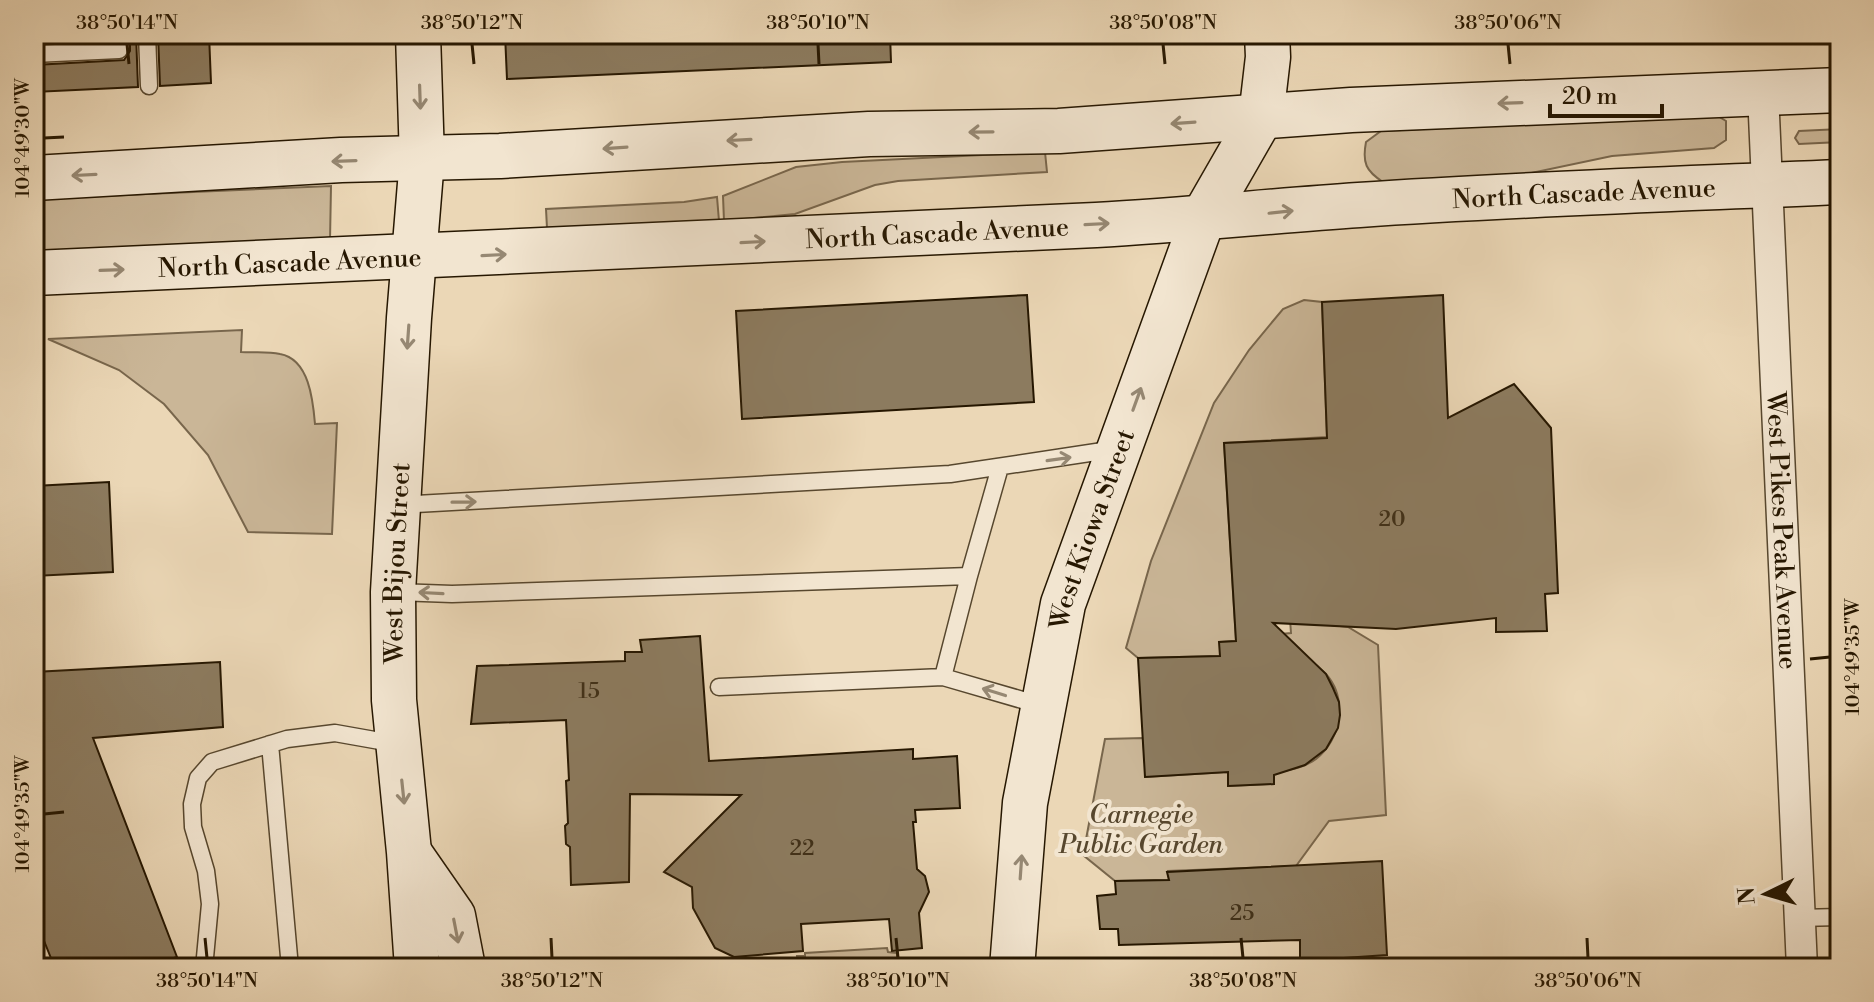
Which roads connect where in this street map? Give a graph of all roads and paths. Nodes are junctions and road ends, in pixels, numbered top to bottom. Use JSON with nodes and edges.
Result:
{"nodes":[{"id":1,"x":119,"y":34,"type":"edge"},
{"id":2,"x":147,"y":34,"type":"edge"},
{"id":3,"x":418,"y":34,"type":"edge"},
{"id":4,"x":1267,"y":34,"type":"edge"},
{"id":5,"x":34,"y":54,"type":"edge"},
{"id":6,"x":149,"y":86,"type":"dead end"},
{"id":7,"x":1840,"y":90,"type":"edge"},
{"id":8,"x":1763,"y":93,"type":"junction"},
{"id":9,"x":1261,"y":117,"type":"junction"},
{"id":10,"x":422,"y":159,"type":"junction"},
{"id":11,"x":34,"y":178,"type":"edge"},
{"id":12,"x":1840,"y":182,"type":"edge"},
{"id":13,"x":1767,"y":185,"type":"junction"},
{"id":14,"x":1203,"y":218,"type":"junction"},
{"id":15,"x":416,"y":259,"type":"junction"},
{"id":16,"x":34,"y":273,"type":"edge"},
{"id":17,"x":1118,"y":449,"type":"junction"},
{"id":18,"x":1000,"y":467,"type":"junction"},
{"id":19,"x":397,"y":505,"type":"junction"},
{"id":20,"x":969,"y":576,"type":"junction"},
{"id":21,"x":393,"y":592,"type":"junction"},
{"id":22,"x":943,"y":677,"type":"junction"},
{"id":23,"x":719,"y":687,"type":"dead end"},
{"id":24,"x":1044,"y":706,"type":"junction"},
{"id":25,"x":270,"y":744,"type":"junction"},
{"id":26,"x":398,"y":744,"type":"junction"},
{"id":27,"x":409,"y":852,"type":"junction"},
{"id":28,"x":1840,"y":917,"type":"edge"},
{"id":29,"x":1799,"y":918,"type":"junction"},
{"id":30,"x":1015,"y":960,"type":"edge"},
{"id":31,"x":204,"y":968,"type":"edge"},
{"id":32,"x":290,"y":968,"type":"edge"},
{"id":33,"x":417,"y":968,"type":"edge"},
{"id":34,"x":463,"y":968,"type":"edge"},
{"id":35,"x":1802,"y":968,"type":"edge"}],
"edges":[{"from":1,"to":5,"type":"lane"},
{"from":2,"to":6,"type":"lane"},
{"from":3,"to":10,"type":"main road","name":"West Bijou Street","one_way":true},
{"from":4,"to":9,"type":"main road"},
{"from":7,"to":8,"type":"main road"},
{"from":8,"to":9,"type":"main road","one_way":true},
{"from":8,"to":13,"type":"street","name":"West Pikes Peak Avenue"},
{"from":9,"to":10,"type":"main road","one_way":true},
{"from":9,"to":14,"type":"main road","name":"West Kiowa Street"},
{"from":10,"to":11,"type":"main road","one_way":true},
{"from":10,"to":15,"type":"main road","name":"West Bijou Street"},
{"from":12,"to":13,"type":"main road","name":"North Cascade Avenue"},
{"from":14,"to":13,"type":"main road","name":"North Cascade Avenue","one_way":true},
{"from":13,"to":29,"type":"street","name":"West Pikes Peak Avenue"},
{"from":15,"to":14,"type":"main road","name":"North Cascade Avenue","one_way":true},
{"from":17,"to":14,"type":"main road","name":"West Kiowa Street","one_way":true},
{"from":16,"to":15,"type":"main road","name":"North Cascade Avenue","one_way":true},
{"from":15,"to":19,"type":"main road","name":"West Bijou Street","one_way":true},
{"from":18,"to":17,"type":"lane","one_way":true},
{"from":17,"to":24,"type":"main road","name":"West Kiowa Street"},
{"from":19,"to":18,"type":"lane","one_way":true},
{"from":18,"to":20,"type":"lane"},
{"from":19,"to":21,"type":"main road","name":"West Bijou Street"},
{"from":20,"to":21,"type":"lane","one_way":true},
{"from":20,"to":22,"type":"lane"},
{"from":21,"to":26,"type":"main road","name":"West Bijou Street"},
{"from":22,"to":23,"type":"lane"},
{"from":24,"to":22,"type":"lane","one_way":true},
{"from":30,"to":24,"type":"main road","name":"West Kiowa Street","one_way":true},
{"from":25,"to":26,"type":"lane"},
{"from":25,"to":31,"type":"lane"},
{"from":25,"to":32,"type":"lane"},
{"from":26,"to":27,"type":"main road","name":"West Bijou Street","one_way":true},
{"from":27,"to":33,"type":"main road","name":"West Bijou Street"},
{"from":27,"to":34,"type":"main road","one_way":true},
{"from":28,"to":29,"type":"lane"},
{"from":29,"to":35,"type":"street","name":"West Pikes Peak Avenue"}]}
